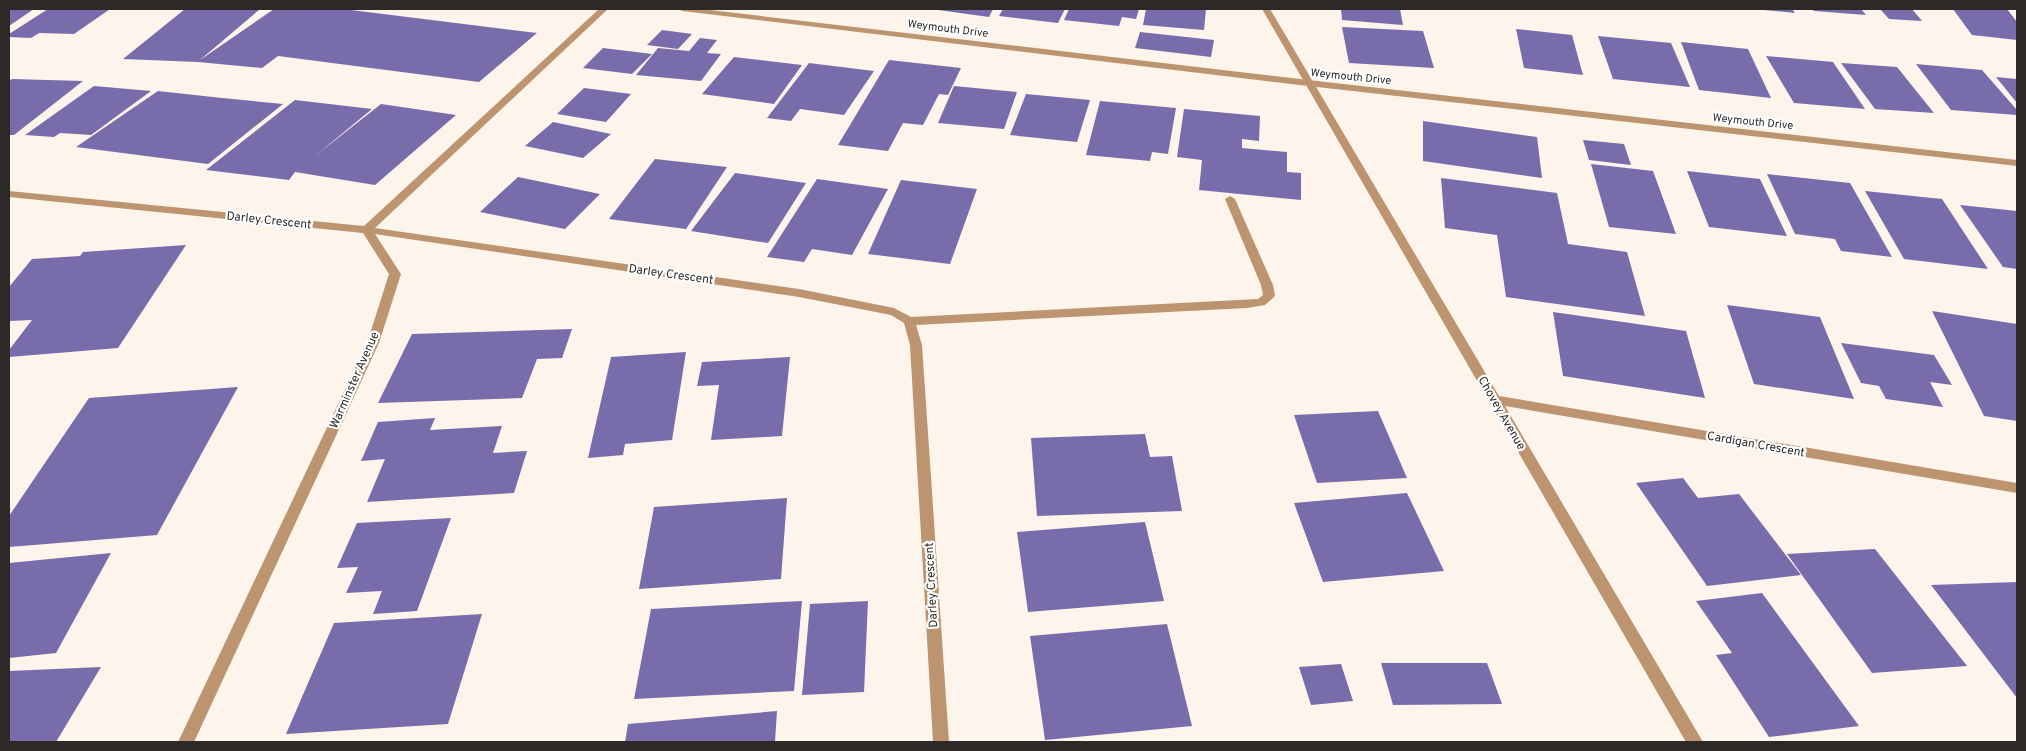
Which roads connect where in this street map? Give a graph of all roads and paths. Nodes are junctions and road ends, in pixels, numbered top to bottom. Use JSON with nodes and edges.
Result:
{"nodes":[{"id":1,"x":604,"y":9,"type":"edge"},
{"id":2,"x":682,"y":9,"type":"edge"},
{"id":3,"x":1266,"y":9,"type":"edge"},
{"id":4,"x":1308,"y":83,"type":"junction"},
{"id":5,"x":2017,"y":163,"type":"edge"},
{"id":6,"x":9,"y":194,"type":"edge"},
{"id":7,"x":1230,"y":199,"type":"dead end"},
{"id":8,"x":367,"y":230,"type":"junction"},
{"id":9,"x":909,"y":321,"type":"junction"},
{"id":10,"x":1494,"y":400,"type":"junction"},
{"id":11,"x":2017,"y":488,"type":"edge"},
{"id":12,"x":186,"y":742,"type":"edge"},
{"id":13,"x":941,"y":742,"type":"edge"},
{"id":14,"x":1695,"y":742,"type":"edge"}],
"edges":[{"from":1,"to":8,"type":"street"},
{"from":2,"to":4,"type":"street","name":"Weymouth Drive"},
{"from":3,"to":4,"type":"street","name":"Chovey Avenue"},
{"from":4,"to":5,"type":"street","name":"Weymouth Drive"},
{"from":4,"to":10,"type":"street","name":"Chovey Avenue"},
{"from":6,"to":8,"type":"street","name":"Darley Crescent"},
{"from":7,"to":9,"type":"street"},
{"from":8,"to":9,"type":"street","name":"Darley Crescent"},
{"from":8,"to":12,"type":"street","name":"Warminster Avenue"},
{"from":9,"to":13,"type":"street","name":"Darley Crescent"},
{"from":10,"to":11,"type":"street","name":"Cardigan Crescent"},
{"from":10,"to":14,"type":"street","name":"Chovey Avenue"}]}
